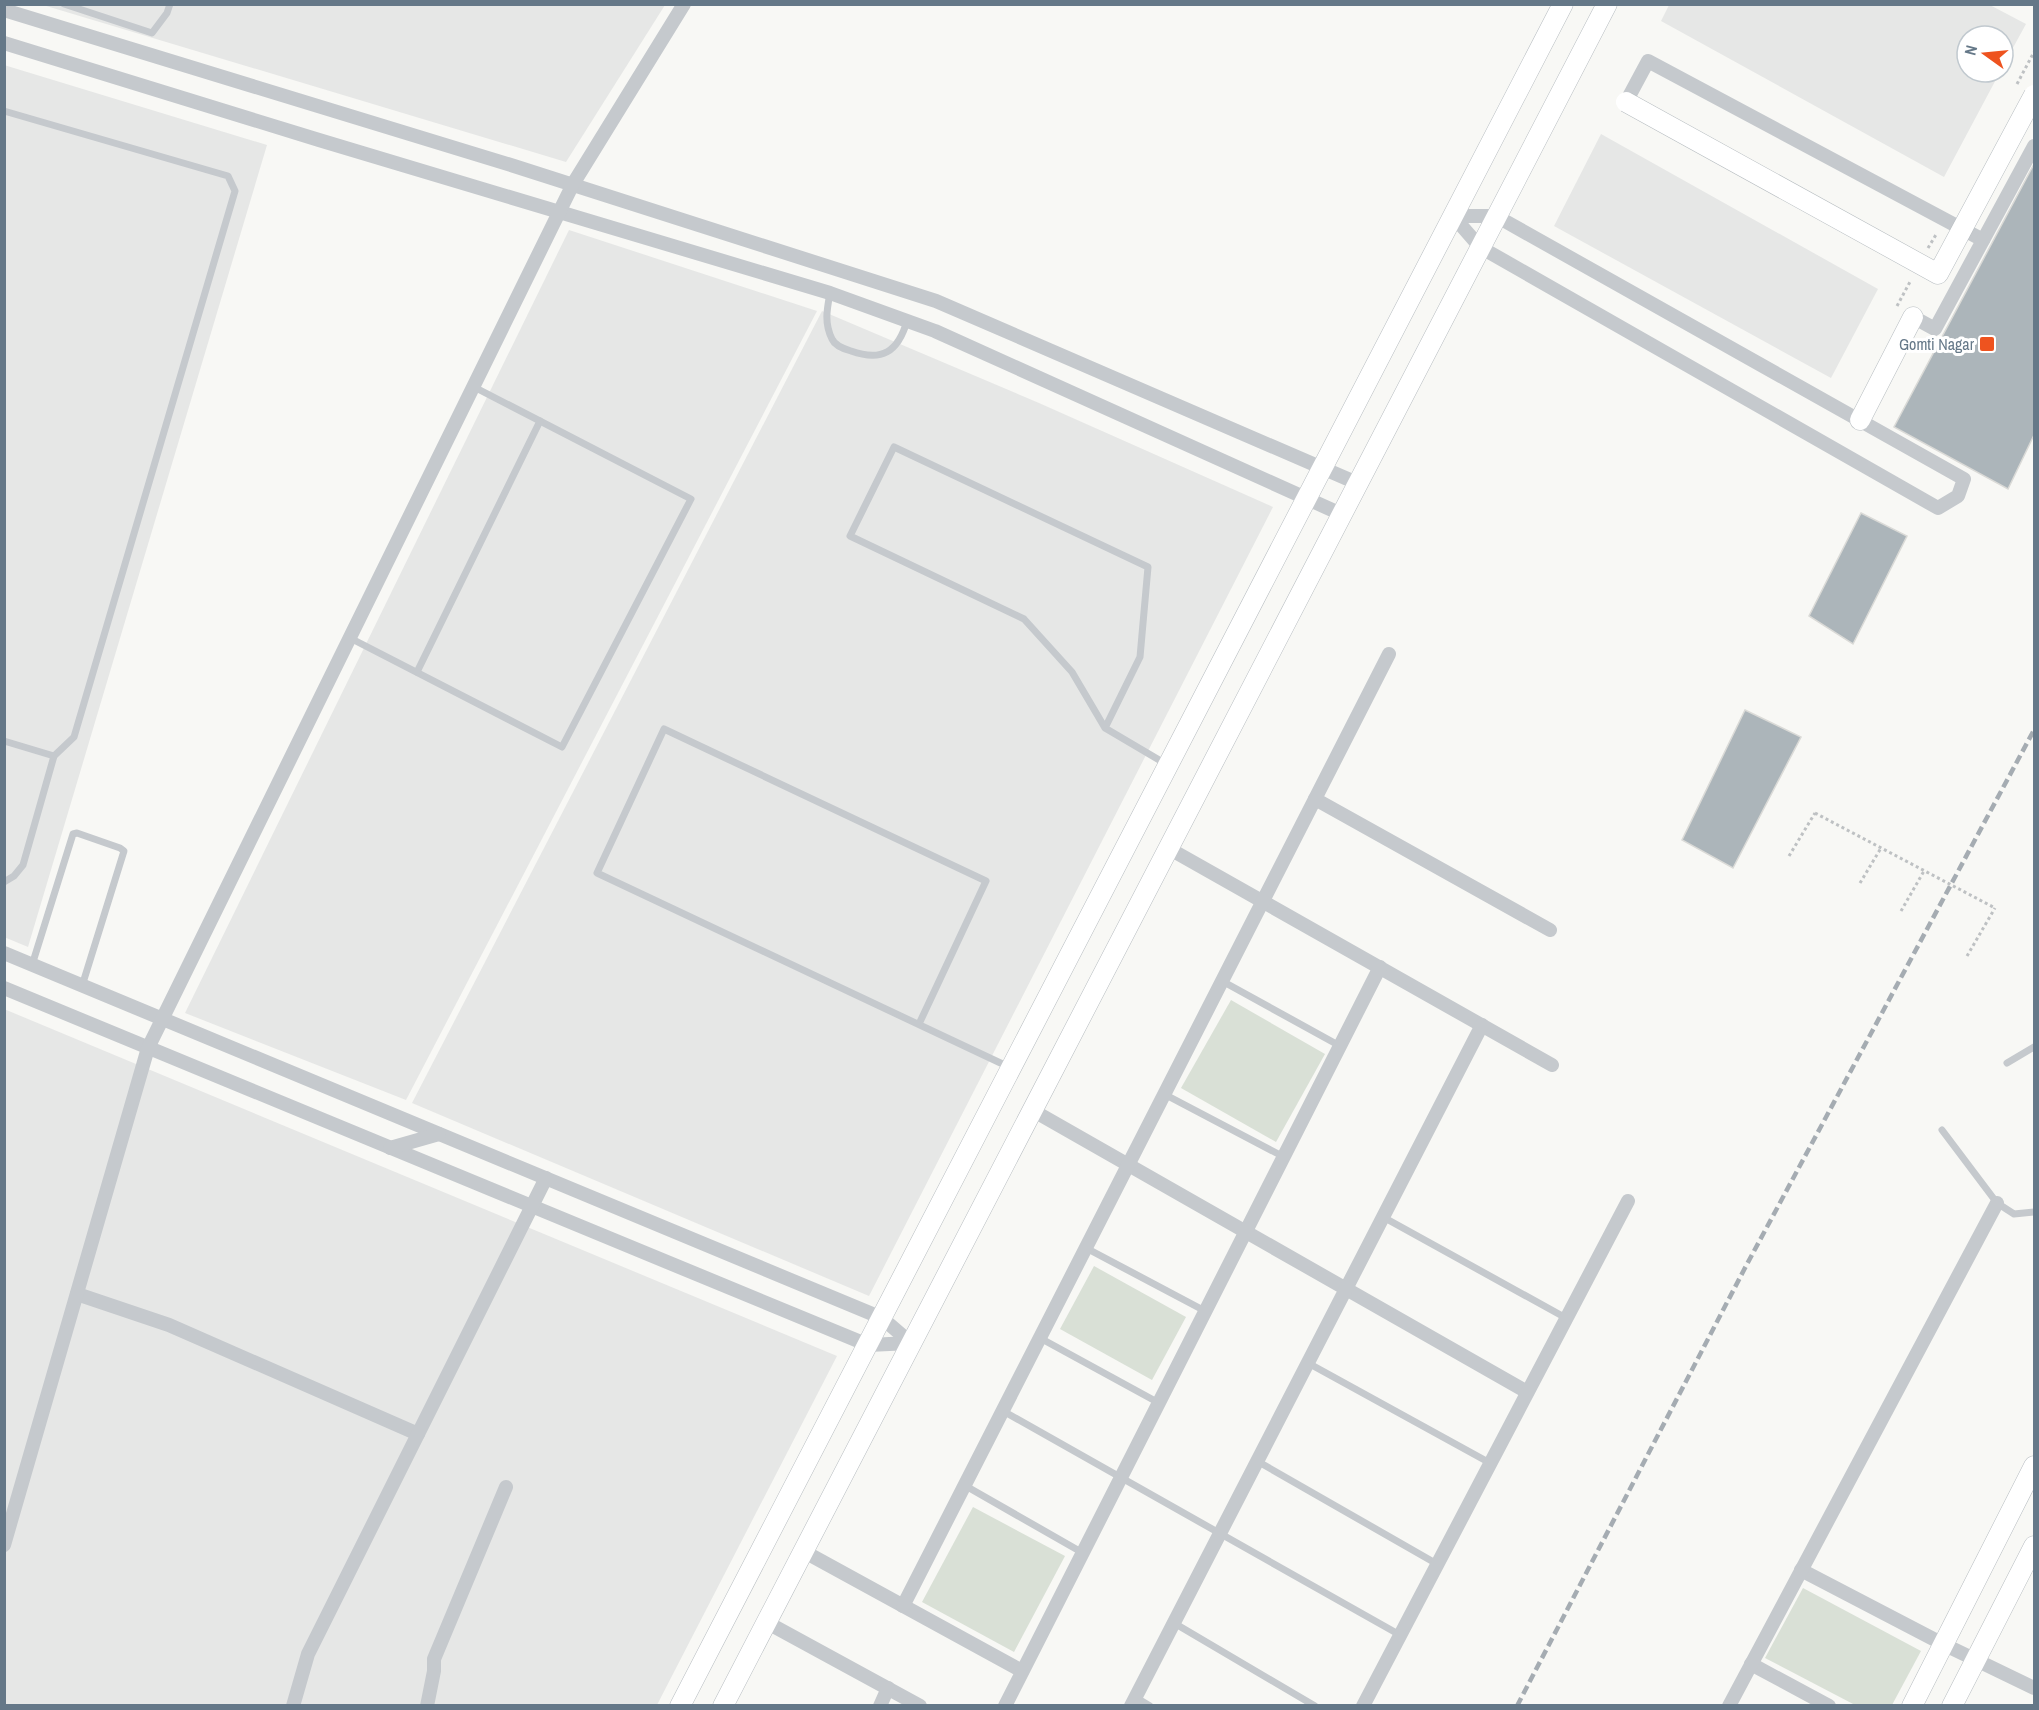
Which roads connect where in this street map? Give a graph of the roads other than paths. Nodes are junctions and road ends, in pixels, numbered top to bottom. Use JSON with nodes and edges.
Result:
{"nodes":[{"id":1,"x":64,"y":4,"type":"edge"},
{"id":2,"x":170,"y":4,"type":"edge"},
{"id":3,"x":684,"y":4,"type":"edge"},
{"id":4,"x":1563,"y":4,"type":"edge"},
{"id":5,"x":1607,"y":4,"type":"edge"},
{"id":6,"x":4,"y":9,"type":"edge"},
{"id":7,"x":4,"y":43,"type":"edge"},
{"id":8,"x":2034,"y":95,"type":"edge"},
{"id":9,"x":1626,"y":102,"type":"joint"},
{"id":10,"x":4,"y":111,"type":"edge"},
{"id":11,"x":2034,"y":146,"type":"edge"},
{"id":12,"x":573,"y":184,"type":"junction"},
{"id":13,"x":560,"y":212,"type":"junction"},
{"id":14,"x":1453,"y":216,"type":"junction"},
{"id":15,"x":1496,"y":216,"type":"junction"},
{"id":16,"x":1983,"y":240,"type":"junction"},
{"id":17,"x":1480,"y":247,"type":"junction"},
{"id":18,"x":830,"y":292,"type":"junction"},
{"id":19,"x":1913,"y":317,"type":"joint"},
{"id":20,"x":907,"y":321,"type":"junction"},
{"id":21,"x":474,"y":387,"type":"junction"},
{"id":22,"x":1860,"y":420,"type":"junction"},
{"id":23,"x":540,"y":421,"type":"junction"},
{"id":24,"x":1323,"y":467,"type":"junction"},
{"id":25,"x":1357,"y":483,"type":"junction"},
{"id":26,"x":1307,"y":497,"type":"junction"},
{"id":27,"x":1341,"y":514,"type":"junction"},
{"id":28,"x":350,"y":638,"type":"junction"},
{"id":29,"x":1389,"y":654,"type":"dead end"},
{"id":30,"x":417,"y":672,"type":"junction"},
{"id":31,"x":1105,"y":728,"type":"junction"},
{"id":32,"x":4,"y":741,"type":"edge"},
{"id":33,"x":54,"y":756,"type":"junction"},
{"id":34,"x":1168,"y":766,"type":"junction"},
{"id":35,"x":1315,"y":799,"type":"junction"},
{"id":36,"x":1168,"y":848,"type":"junction"},
{"id":37,"x":4,"y":882,"type":"edge"},
{"id":38,"x":1263,"y":901,"type":"junction"},
{"id":39,"x":1550,"y":930,"type":"dead end"},
{"id":40,"x":4,"y":953,"type":"edge"},
{"id":41,"x":32,"y":965,"type":"junction"},
{"id":42,"x":1380,"y":967,"type":"junction"},
{"id":43,"x":1222,"y":981,"type":"junction"},
{"id":44,"x":82,"y":986,"type":"junction"},
{"id":45,"x":4,"y":988,"type":"edge"},
{"id":46,"x":162,"y":1019,"type":"junction"},
{"id":47,"x":919,"y":1024,"type":"junction"},
{"id":48,"x":1482,"y":1025,"type":"junction"},
{"id":49,"x":1340,"y":1046,"type":"junction"},
{"id":50,"x":2034,"y":1047,"type":"edge"},
{"id":51,"x":148,"y":1048,"type":"junction"},
{"id":52,"x":2007,"y":1063,"type":"dead end"},
{"id":53,"x":1551,"y":1065,"type":"dead end"},
{"id":54,"x":1012,"y":1068,"type":"junction"},
{"id":55,"x":1164,"y":1094,"type":"junction"},
{"id":56,"x":1032,"y":1110,"type":"junction"},
{"id":57,"x":1942,"y":1130,"type":"dead end"},
{"id":58,"x":439,"y":1134,"type":"junction"},
{"id":59,"x":390,"y":1148,"type":"junction"},
{"id":60,"x":1284,"y":1157,"type":"junction"},
{"id":61,"x":1128,"y":1165,"type":"junction"},
{"id":62,"x":546,"y":1178,"type":"junction"},
{"id":63,"x":1628,"y":1202,"type":"dead end"},
{"id":64,"x":1997,"y":1203,"type":"junction"},
{"id":65,"x":532,"y":1207,"type":"junction"},
{"id":66,"x":2034,"y":1212,"type":"edge"},
{"id":67,"x":1383,"y":1217,"type":"junction"},
{"id":68,"x":1245,"y":1232,"type":"junction"},
{"id":69,"x":1086,"y":1248,"type":"junction"},
{"id":70,"x":1346,"y":1289,"type":"junction"},
{"id":71,"x":77,"y":1294,"type":"junction"},
{"id":72,"x":1205,"y":1311,"type":"junction"},
{"id":73,"x":882,"y":1318,"type":"junction"},
{"id":74,"x":1566,"y":1318,"type":"junction"},
{"id":75,"x":1040,"y":1338,"type":"junction"},
{"id":76,"x":911,"y":1343,"type":"junction"},
{"id":77,"x":868,"y":1345,"type":"junction"},
{"id":78,"x":1308,"y":1363,"type":"junction"},
{"id":79,"x":1527,"y":1392,"type":"junction"},
{"id":80,"x":1159,"y":1403,"type":"junction"},
{"id":81,"x":1002,"y":1411,"type":"junction"},
{"id":82,"x":418,"y":1434,"type":"junction"},
{"id":83,"x":1257,"y":1461,"type":"junction"},
{"id":84,"x":1490,"y":1462,"type":"junction"},
{"id":85,"x":2034,"y":1466,"type":"edge"},
{"id":86,"x":1121,"y":1477,"type":"junction"},
{"id":87,"x":964,"y":1485,"type":"junction"},
{"id":88,"x":506,"y":1487,"type":"dead end"},
{"id":89,"x":1220,"y":1533,"type":"junction"},
{"id":90,"x":4,"y":1545,"type":"edge"},
{"id":91,"x":2034,"y":1548,"type":"edge"},
{"id":92,"x":803,"y":1551,"type":"junction"},
{"id":93,"x":1083,"y":1553,"type":"junction"},
{"id":94,"x":1437,"y":1564,"type":"junction"},
{"id":95,"x":1801,"y":1570,"type":"junction"},
{"id":96,"x":903,"y":1606,"type":"junction"},
{"id":97,"x":766,"y":1622,"type":"junction"},
{"id":98,"x":1174,"y":1623,"type":"junction"},
{"id":99,"x":1400,"y":1635,"type":"junction"},
{"id":100,"x":1943,"y":1644,"type":"junction"},
{"id":101,"x":1976,"y":1660,"type":"junction"},
{"id":102,"x":1751,"y":1664,"type":"junction"},
{"id":103,"x":1022,"y":1671,"type":"junction"},
{"id":104,"x":2034,"y":1688,"type":"edge"},
{"id":105,"x":888,"y":1689,"type":"junction"},
{"id":106,"x":1133,"y":1701,"type":"edge"},
{"id":107,"x":293,"y":1706,"type":"edge"},
{"id":108,"x":427,"y":1706,"type":"edge"},
{"id":109,"x":680,"y":1706,"type":"edge"},
{"id":110,"x":723,"y":1706,"type":"edge"},
{"id":111,"x":880,"y":1706,"type":"edge"},
{"id":112,"x":920,"y":1706,"type":"edge"},
{"id":113,"x":1005,"y":1706,"type":"edge"},
{"id":114,"x":1150,"y":1706,"type":"edge"},
{"id":115,"x":1315,"y":1706,"type":"edge"},
{"id":116,"x":1363,"y":1706,"type":"edge"},
{"id":117,"x":1729,"y":1706,"type":"edge"},
{"id":118,"x":1828,"y":1706,"type":"edge"},
{"id":119,"x":1912,"y":1706,"type":"edge"},
{"id":120,"x":1952,"y":1706,"type":"edge"}],
"edges":[{"from":1,"to":2,"type":"lane"},
{"from":3,"to":12,"type":"street"},
{"from":4,"to":14,"type":"street"},
{"from":5,"to":15,"type":"street"},
{"from":6,"to":12,"type":"street"},
{"from":7,"to":13,"type":"street"},
{"from":8,"to":9,"type":"street","bridge":true},
{"from":9,"to":16,"type":"street"},
{"from":10,"to":33,"type":"lane"},
{"from":11,"to":16,"type":"street"},
{"from":12,"to":13,"type":"street"},
{"from":12,"to":24,"type":"street"},
{"from":13,"to":18,"type":"street"},
{"from":13,"to":21,"type":"street"},
{"from":14,"to":15,"type":"street"},
{"from":14,"to":17,"type":"street"},
{"from":14,"to":24,"type":"street"},
{"from":15,"to":17,"type":"street"},
{"from":15,"to":22,"type":"street"},
{"from":16,"to":19,"type":"street"},
{"from":17,"to":22,"type":"street"},
{"from":17,"to":25,"type":"street"},
{"from":18,"to":20,"type":"street"},
{"from":18,"to":20,"type":"lane"},
{"from":19,"to":22,"type":"street"},
{"from":20,"to":26,"type":"street"},
{"from":21,"to":23,"type":"lane"},
{"from":21,"to":28,"type":"street"},
{"from":23,"to":30,"type":"lane"},
{"from":23,"to":30,"type":"lane"},
{"from":24,"to":25,"type":"street"},
{"from":24,"to":26,"type":"street"},
{"from":25,"to":27,"type":"street"},
{"from":26,"to":27,"type":"street"},
{"from":26,"to":34,"type":"street"},
{"from":27,"to":36,"type":"street"},
{"from":28,"to":30,"type":"lane"},
{"from":28,"to":46,"type":"street"},
{"from":29,"to":35,"type":"street"},
{"from":31,"to":31,"type":"lane"},
{"from":31,"to":34,"type":"lane"},
{"from":32,"to":33,"type":"lane"},
{"from":33,"to":37,"type":"lane"},
{"from":34,"to":54,"type":"street"},
{"from":35,"to":38,"type":"street"},
{"from":35,"to":39,"type":"street"},
{"from":36,"to":38,"type":"street"},
{"from":36,"to":56,"type":"street"},
{"from":38,"to":42,"type":"street"},
{"from":38,"to":43,"type":"street"},
{"from":40,"to":41,"type":"street"},
{"from":41,"to":44,"type":"street"},
{"from":41,"to":44,"type":"lane"},
{"from":42,"to":48,"type":"street"},
{"from":42,"to":49,"type":"street"},
{"from":43,"to":49,"type":"lane"},
{"from":43,"to":55,"type":"street"},
{"from":44,"to":46,"type":"street"},
{"from":45,"to":51,"type":"street"},
{"from":46,"to":51,"type":"street"},
{"from":46,"to":58,"type":"street"},
{"from":47,"to":47,"type":"lane"},
{"from":47,"to":54,"type":"lane"},
{"from":48,"to":53,"type":"street"},
{"from":48,"to":67,"type":"street"},
{"from":49,"to":60,"type":"street"},
{"from":50,"to":52,"type":"lane"},
{"from":51,"to":59,"type":"street"},
{"from":51,"to":71,"type":"street"},
{"from":54,"to":73,"type":"street"},
{"from":55,"to":60,"type":"lane"},
{"from":55,"to":61,"type":"street"},
{"from":56,"to":61,"type":"street"},
{"from":56,"to":76,"type":"street"},
{"from":57,"to":64,"type":"lane"},
{"from":58,"to":59,"type":"street"},
{"from":58,"to":62,"type":"street"},
{"from":59,"to":65,"type":"street"},
{"from":60,"to":68,"type":"street"},
{"from":61,"to":68,"type":"street"},
{"from":61,"to":69,"type":"street"},
{"from":62,"to":65,"type":"street"},
{"from":62,"to":73,"type":"street"},
{"from":63,"to":74,"type":"street"},
{"from":64,"to":66,"type":"lane"},
{"from":64,"to":95,"type":"street"},
{"from":65,"to":77,"type":"street"},
{"from":65,"to":82,"type":"street"},
{"from":67,"to":70,"type":"street"},
{"from":67,"to":74,"type":"lane"},
{"from":68,"to":70,"type":"street"},
{"from":68,"to":72,"type":"street"},
{"from":69,"to":72,"type":"lane"},
{"from":69,"to":75,"type":"street"},
{"from":70,"to":78,"type":"street"},
{"from":70,"to":79,"type":"street"},
{"from":71,"to":82,"type":"street"},
{"from":71,"to":90,"type":"street"},
{"from":72,"to":80,"type":"street"},
{"from":73,"to":76,"type":"street"},
{"from":73,"to":77,"type":"street"},
{"from":74,"to":79,"type":"street"},
{"from":75,"to":80,"type":"lane"},
{"from":75,"to":81,"type":"street"},
{"from":76,"to":77,"type":"street"},
{"from":76,"to":92,"type":"street"},
{"from":77,"to":109,"type":"street"},
{"from":78,"to":83,"type":"street"},
{"from":78,"to":84,"type":"lane"},
{"from":79,"to":84,"type":"street"},
{"from":80,"to":86,"type":"street"},
{"from":81,"to":86,"type":"lane"},
{"from":81,"to":87,"type":"street"},
{"from":82,"to":107,"type":"street"},
{"from":83,"to":89,"type":"street"},
{"from":83,"to":94,"type":"lane"},
{"from":84,"to":94,"type":"street"},
{"from":85,"to":100,"type":"street"},
{"from":86,"to":89,"type":"lane"},
{"from":86,"to":93,"type":"street"},
{"from":87,"to":93,"type":"lane"},
{"from":87,"to":96,"type":"street"},
{"from":88,"to":108,"type":"street"},
{"from":89,"to":98,"type":"street"},
{"from":89,"to":99,"type":"lane"},
{"from":91,"to":101,"type":"street"},
{"from":92,"to":96,"type":"street"},
{"from":92,"to":97,"type":"street"},
{"from":93,"to":103,"type":"street"},
{"from":94,"to":99,"type":"street"},
{"from":95,"to":100,"type":"street"},
{"from":95,"to":102,"type":"street"},
{"from":96,"to":103,"type":"street"},
{"from":97,"to":105,"type":"street"},
{"from":97,"to":110,"type":"street"},
{"from":98,"to":106,"type":"street"},
{"from":98,"to":115,"type":"lane"},
{"from":99,"to":116,"type":"street"},
{"from":100,"to":101,"type":"street"},
{"from":100,"to":119,"type":"street"},
{"from":101,"to":104,"type":"street"},
{"from":101,"to":120,"type":"street"},
{"from":102,"to":117,"type":"street"},
{"from":102,"to":118,"type":"street"},
{"from":103,"to":113,"type":"street"},
{"from":105,"to":111,"type":"street"},
{"from":105,"to":112,"type":"street"},
{"from":106,"to":114,"type":"lane"}]}
